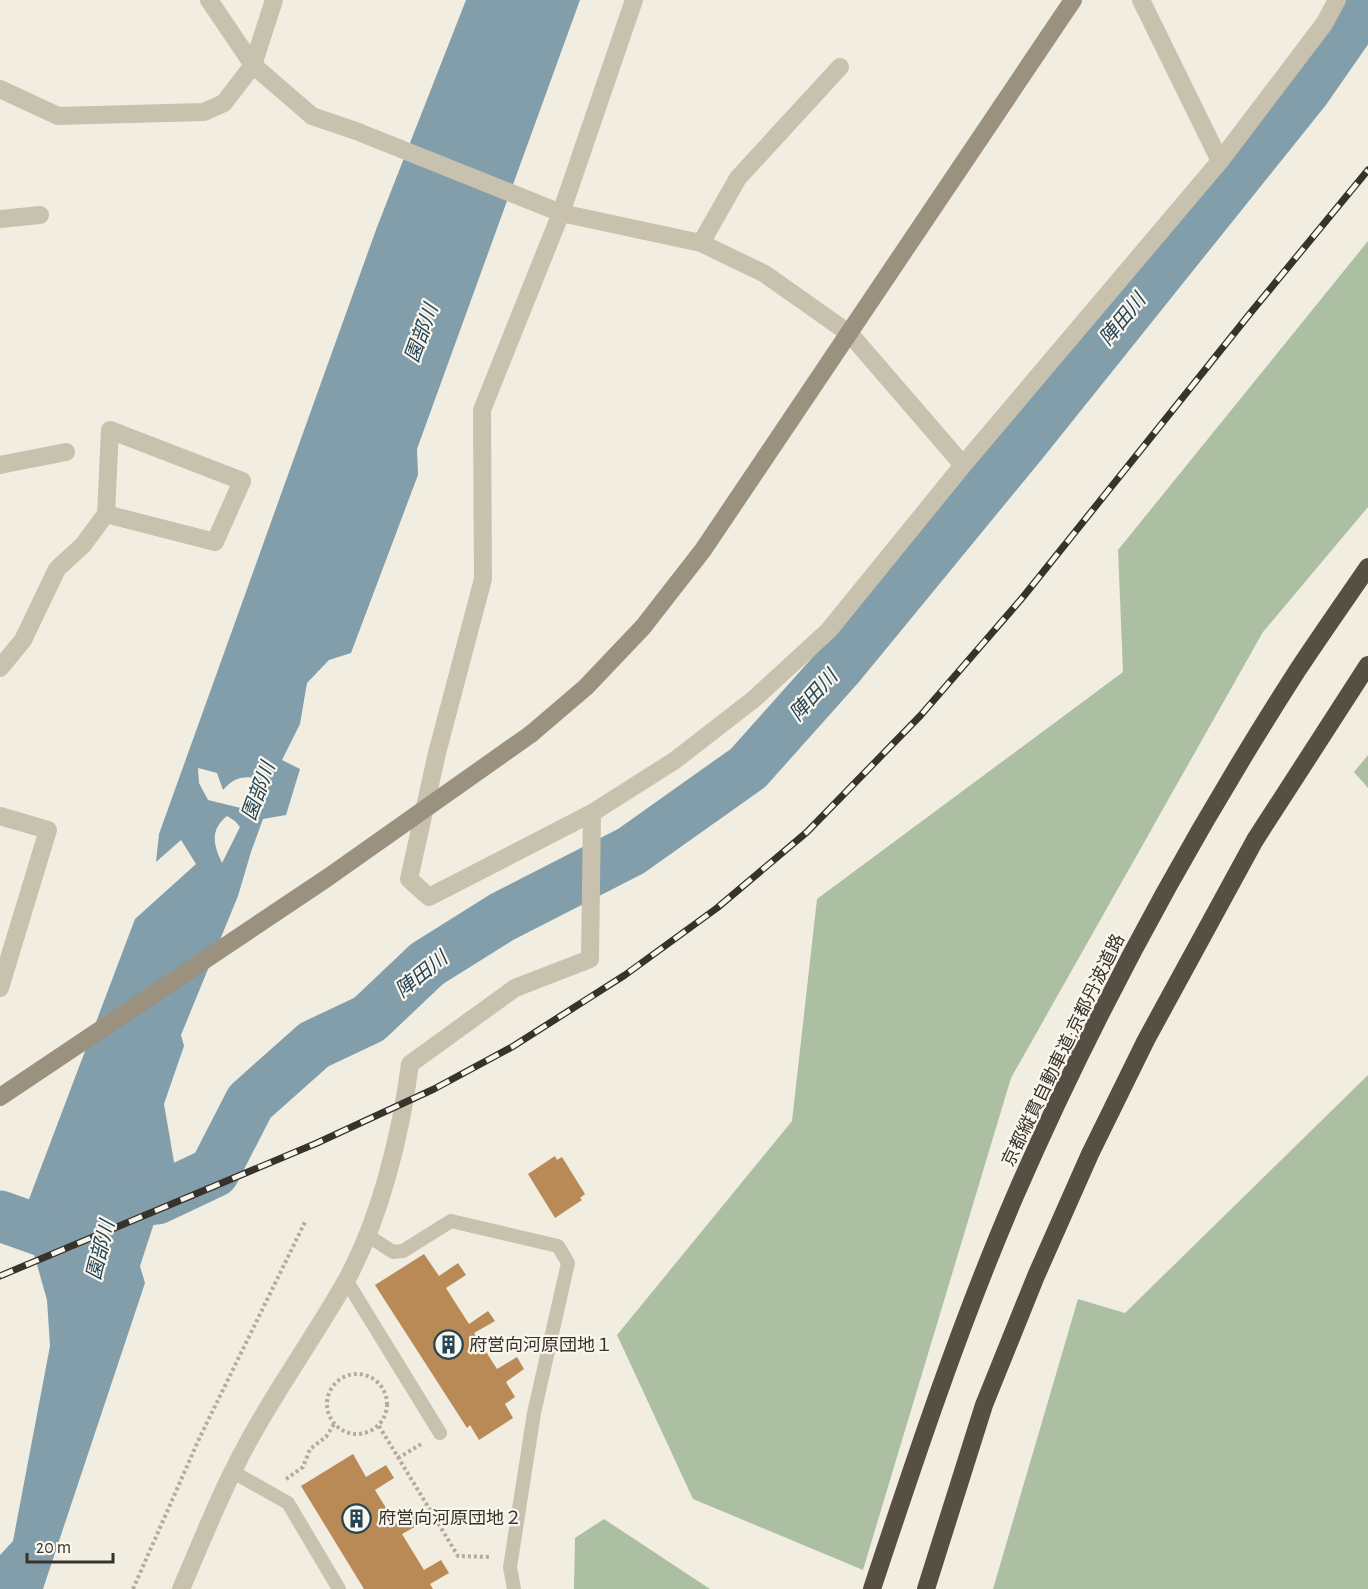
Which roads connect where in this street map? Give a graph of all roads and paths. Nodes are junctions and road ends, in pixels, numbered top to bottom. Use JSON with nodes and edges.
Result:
{"nodes":[{"id":1,"x":208,"y":0,"type":"edge"},
{"id":2,"x":274,"y":0,"type":"edge"},
{"id":3,"x":634,"y":0,"type":"edge"},
{"id":4,"x":1073,"y":0,"type":"edge"},
{"id":5,"x":1141,"y":0,"type":"edge"},
{"id":6,"x":1337,"y":0,"type":"edge"},
{"id":7,"x":253,"y":65,"type":"junction"},
{"id":8,"x":840,"y":67,"type":"dead end"},
{"id":9,"x":0,"y":88,"type":"edge"},
{"id":10,"x":1220,"y":161,"type":"junction"},
{"id":11,"x":561,"y":213,"type":"junction"},
{"id":12,"x":40,"y":215,"type":"dead end"},
{"id":13,"x":0,"y":219,"type":"edge"},
{"id":14,"x":701,"y":243,"type":"junction"},
{"id":15,"x":850,"y":334,"type":"junction"},
{"id":16,"x":66,"y":452,"type":"dead end"},
{"id":17,"x":0,"y":465,"type":"edge"},
{"id":18,"x":963,"y":465,"type":"junction"},
{"id":19,"x":106,"y":514,"type":"junction"},
{"id":20,"x":1368,"y":567,"type":"edge"},
{"id":21,"x":1368,"y":664,"type":"edge"},
{"id":22,"x":0,"y":668,"type":"edge"},
{"id":23,"x":592,"y":813,"type":"junction"},
{"id":24,"x":0,"y":816,"type":"edge"},
{"id":25,"x":0,"y":988,"type":"edge"},
{"id":26,"x":0,"y":1097,"type":"edge"},
{"id":27,"x":306,"y":1220,"type":"dead end"},
{"id":28,"x":368,"y":1235,"type":"junction"},
{"id":29,"x":346,"y":1280,"type":"junction"},
{"id":30,"x":334,"y":1424,"type":"junction"},
{"id":31,"x":379,"y":1426,"type":"junction"},
{"id":32,"x":435,"y":1436,"type":"joint"},
{"id":33,"x":398,"y":1458,"type":"junction"},
{"id":34,"x":233,"y":1472,"type":"junction"},
{"id":35,"x":279,"y":1497,"type":"junction"},
{"id":36,"x":512,"y":1557,"type":"junction"},
{"id":37,"x":133,"y":1589,"type":"edge"},
{"id":38,"x":181,"y":1589,"type":"edge"},
{"id":39,"x":339,"y":1589,"type":"edge"},
{"id":40,"x":514,"y":1589,"type":"edge"},
{"id":41,"x":872,"y":1589,"type":"edge"},
{"id":42,"x":926,"y":1589,"type":"edge"}],
"edges":[{"from":1,"to":7,"type":"street"},
{"from":2,"to":7,"type":"street"},
{"from":3,"to":11,"type":"street"},
{"from":4,"to":15,"type":"street"},
{"from":5,"to":10,"type":"street"},
{"from":6,"to":10,"type":"street"},
{"from":7,"to":9,"type":"street"},
{"from":7,"to":11,"type":"street"},
{"from":8,"to":14,"type":"street"},
{"from":10,"to":18,"type":"street"},
{"from":11,"to":14,"type":"street"},
{"from":11,"to":23,"type":"street"},
{"from":12,"to":13,"type":"street"},
{"from":14,"to":15,"type":"street"},
{"from":15,"to":18,"type":"street"},
{"from":15,"to":26,"type":"street","bridge":true},
{"from":16,"to":17,"type":"street"},
{"from":18,"to":23,"type":"street"},
{"from":19,"to":19,"type":"street"},
{"from":19,"to":22,"type":"street"},
{"from":20,"to":41,"type":"highway","name":"京都縦貫自動車道;京都丹波道路"},
{"from":21,"to":42,"type":"highway"},
{"from":23,"to":28,"type":"street"},
{"from":24,"to":25,"type":"street"},
{"from":27,"to":37,"type":"path"},
{"from":28,"to":29,"type":"street"},
{"from":28,"to":36,"type":"lane"},
{"from":29,"to":32,"type":"lane"},
{"from":29,"to":34,"type":"street"},
{"from":30,"to":31,"type":"path"},
{"from":30,"to":31,"type":"path"},
{"from":30,"to":35,"type":"path"},
{"from":31,"to":33,"type":"path"},
{"from":32,"to":33,"type":"path"},
{"from":33,"to":36,"type":"path"},
{"from":34,"to":35,"type":"lane"},
{"from":34,"to":38,"type":"street"},
{"from":35,"to":39,"type":"lane"},
{"from":36,"to":40,"type":"lane"}]}
